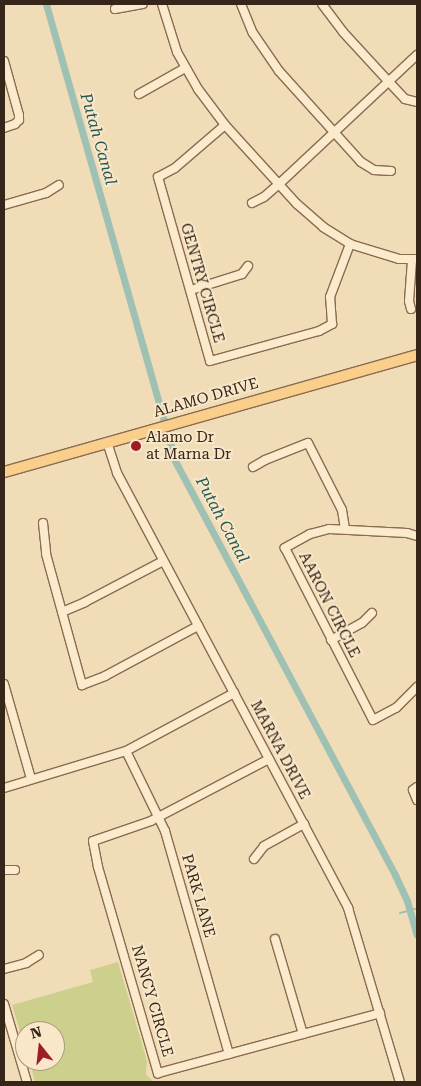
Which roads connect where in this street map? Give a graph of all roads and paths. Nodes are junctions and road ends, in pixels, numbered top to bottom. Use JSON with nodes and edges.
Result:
{"nodes":[{"id":1,"x":143,"y":4,"type":"edge"},
{"id":2,"x":162,"y":4,"type":"edge"},
{"id":3,"x":241,"y":4,"type":"edge"},
{"id":4,"x":322,"y":4,"type":"edge"},
{"id":5,"x":115,"y":9,"type":"dead end"},
{"id":6,"x":417,"y":55,"type":"edge"},
{"id":7,"x":4,"y":61,"type":"edge"},
{"id":8,"x":185,"y":68,"type":"junction"},
{"id":9,"x":389,"y":82,"type":"junction"},
{"id":10,"x":139,"y":94,"type":"dead end"},
{"id":11,"x":417,"y":102,"type":"edge"},
{"id":12,"x":225,"y":125,"type":"junction"},
{"id":13,"x":4,"y":128,"type":"edge"},
{"id":14,"x":335,"y":132,"type":"junction"},
{"id":15,"x":391,"y":171,"type":"dead end"},
{"id":16,"x":279,"y":184,"type":"junction"},
{"id":17,"x":59,"y":185,"type":"dead end"},
{"id":18,"x":252,"y":203,"type":"dead end"},
{"id":19,"x":4,"y":205,"type":"edge"},
{"id":20,"x":350,"y":244,"type":"junction"},
{"id":21,"x":415,"y":260,"type":"edge"},
{"id":22,"x":248,"y":266,"type":"dead end"},
{"id":23,"x":191,"y":290,"type":"junction"},
{"id":24,"x":411,"y":309,"type":"dead end"},
{"id":25,"x":417,"y":355,"type":"edge"},
{"id":26,"x":107,"y":442,"type":"junction"},
{"id":27,"x":253,"y":467,"type":"dead end"},
{"id":28,"x":4,"y":472,"type":"edge"},
{"id":29,"x":43,"y":522,"type":"dead end"},
{"id":30,"x":345,"y":528,"type":"junction"},
{"id":31,"x":417,"y":536,"type":"edge"},
{"id":32,"x":163,"y":561,"type":"junction"},
{"id":33,"x":62,"y":612,"type":"junction"},
{"id":34,"x":372,"y":613,"type":"dead end"},
{"id":35,"x":198,"y":626,"type":"junction"},
{"id":36,"x":331,"y":640,"type":"junction"},
{"id":37,"x":4,"y":684,"type":"edge"},
{"id":38,"x":417,"y":687,"type":"edge"},
{"id":39,"x":234,"y":693,"type":"junction"},
{"id":40,"x":7,"y":708,"type":"edge"},
{"id":41,"x":126,"y":751,"type":"junction"},
{"id":42,"x":269,"y":759,"type":"junction"},
{"id":43,"x":31,"y":779,"type":"junction"},
{"id":44,"x":417,"y":787,"type":"edge"},
{"id":45,"x":4,"y":788,"type":"edge"},
{"id":46,"x":417,"y":800,"type":"edge"},
{"id":47,"x":159,"y":818,"type":"junction"},
{"id":48,"x":304,"y":824,"type":"junction"},
{"id":49,"x":254,"y":859,"type":"dead end"},
{"id":50,"x":4,"y":870,"type":"edge"},
{"id":51,"x":15,"y":870,"type":"dead end"},
{"id":52,"x":275,"y":939,"type":"dead end"},
{"id":53,"x":39,"y":956,"type":"dead end"},
{"id":54,"x":4,"y":969,"type":"edge"},
{"id":55,"x":4,"y":1004,"type":"edge"},
{"id":56,"x":380,"y":1012,"type":"junction"},
{"id":57,"x":303,"y":1034,"type":"junction"},
{"id":58,"x":229,"y":1054,"type":"junction"},
{"id":59,"x":27,"y":1082,"type":"edge"},
{"id":60,"x":400,"y":1082,"type":"edge"}],
"edges":[{"from":1,"to":5,"type":"street"},
{"from":2,"to":8,"type":"street"},
{"from":3,"to":14,"type":"street"},
{"from":4,"to":9,"type":"street"},
{"from":6,"to":9,"type":"street"},
{"from":7,"to":13,"type":"street"},
{"from":8,"to":10,"type":"street"},
{"from":8,"to":12,"type":"street"},
{"from":9,"to":11,"type":"street"},
{"from":9,"to":14,"type":"street"},
{"from":12,"to":16,"type":"street"},
{"from":12,"to":23,"type":"street","name":"GENTRY CIRCLE"},
{"from":14,"to":15,"type":"street"},
{"from":14,"to":16,"type":"street"},
{"from":16,"to":18,"type":"street"},
{"from":16,"to":20,"type":"street"},
{"from":17,"to":19,"type":"street"},
{"from":20,"to":21,"type":"street"},
{"from":20,"to":23,"type":"street","name":"GENTRY CIRCLE"},
{"from":21,"to":24,"type":"street"},
{"from":22,"to":23,"type":"street"},
{"from":25,"to":26,"type":"main road","name":"ALAMO DRIVE"},
{"from":26,"to":28,"type":"main road","name":"ALAMO DRIVE"},
{"from":26,"to":32,"type":"street","name":"MARNA DRIVE"},
{"from":27,"to":30,"type":"street"},
{"from":29,"to":33,"type":"street"},
{"from":30,"to":31,"type":"street","name":"AARON CIRCLE"},
{"from":30,"to":36,"type":"street","name":"AARON CIRCLE"},
{"from":32,"to":33,"type":"street"},
{"from":32,"to":35,"type":"street","name":"MARNA DRIVE"},
{"from":33,"to":35,"type":"street"},
{"from":34,"to":36,"type":"street"},
{"from":35,"to":39,"type":"street","name":"MARNA DRIVE"},
{"from":36,"to":38,"type":"street","name":"AARON CIRCLE"},
{"from":37,"to":40,"type":"street"},
{"from":39,"to":41,"type":"street"},
{"from":39,"to":42,"type":"street","name":"MARNA DRIVE"},
{"from":40,"to":43,"type":"street"},
{"from":41,"to":43,"type":"street"},
{"from":41,"to":47,"type":"street","name":"PARK LANE"},
{"from":42,"to":47,"type":"street"},
{"from":42,"to":48,"type":"street","name":"MARNA DRIVE"},
{"from":43,"to":45,"type":"street"},
{"from":44,"to":46,"type":"street"},
{"from":47,"to":58,"type":"street","name":"PARK LANE"},
{"from":47,"to":58,"type":"street","name":"NANCY CIRCLE"},
{"from":48,"to":49,"type":"street"},
{"from":48,"to":56,"type":"street","name":"MARNA DRIVE"},
{"from":50,"to":51,"type":"street"},
{"from":52,"to":57,"type":"street"},
{"from":53,"to":54,"type":"street"},
{"from":55,"to":59,"type":"street"},
{"from":56,"to":57,"type":"street","name":"NANCY CIRCLE"},
{"from":56,"to":60,"type":"street","name":"MARNA DRIVE"},
{"from":57,"to":58,"type":"street","name":"NANCY CIRCLE"}]}
